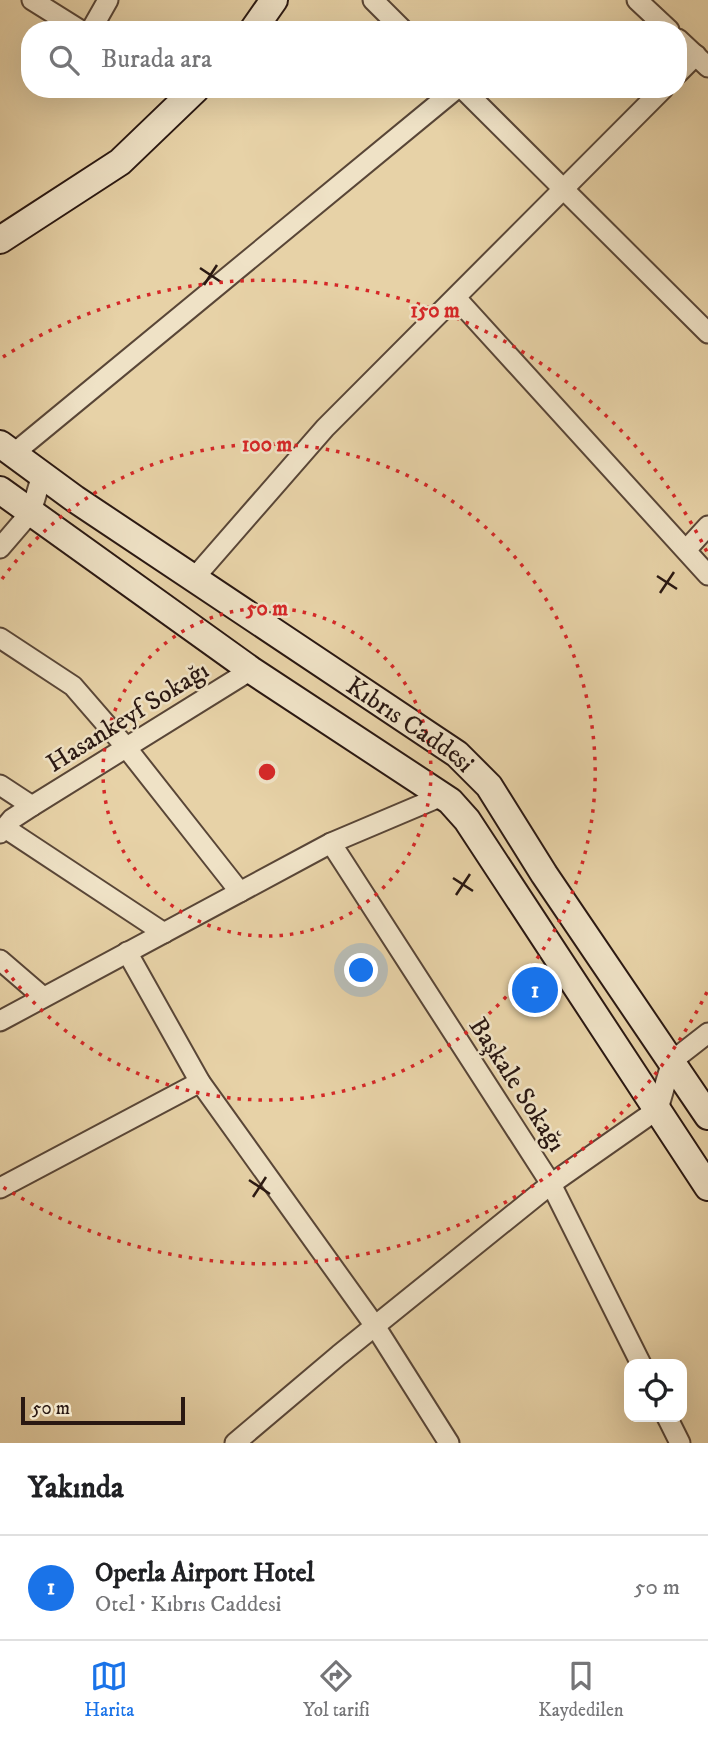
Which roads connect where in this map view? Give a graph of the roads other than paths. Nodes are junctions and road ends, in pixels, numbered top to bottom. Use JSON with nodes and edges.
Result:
{"nodes":[{"id":1,"x":32,"y":0,"type":"edge"},
{"id":2,"x":108,"y":0,"type":"edge"},
{"id":3,"x":274,"y":0,"type":"edge"},
{"id":4,"x":373,"y":0,"type":"edge"},
{"id":5,"x":637,"y":0,"type":"edge"},
{"id":6,"x":66,"y":21,"type":"edge"},
{"id":7,"x":96,"y":21,"type":"edge"},
{"id":8,"x":259,"y":21,"type":"edge"},
{"id":9,"x":394,"y":21,"type":"edge"},
{"id":10,"x":659,"y":21,"type":"edge"},
{"id":11,"x":687,"y":47,"type":"edge"},
{"id":12,"x":702,"y":61,"type":"edge"},
{"id":13,"x":181,"y":98,"type":"edge"},
{"id":14,"x":445,"y":98,"type":"edge"},
{"id":15,"x":472,"y":98,"type":"edge"},
{"id":16,"x":654,"y":98,"type":"edge"},
{"id":17,"x":565,"y":190,"type":"junction"},
{"id":18,"x":0,"y":240,"type":"edge"},
{"id":19,"x":456,"y":298,"type":"junction"},
{"id":20,"x":708,"y":333,"type":"edge"},
{"id":21,"x":7,"y":449,"type":"edge"},
{"id":22,"x":42,"y":475,"type":"junction"},
{"id":23,"x":0,"y":491,"type":"edge"},
{"id":24,"x":31,"y":512,"type":"junction"},
{"id":25,"x":708,"y":526,"type":"edge"},
{"id":26,"x":0,"y":548,"type":"edge"},
{"id":27,"x":686,"y":550,"type":"junction"},
{"id":28,"x":708,"y":575,"type":"edge"},
{"id":29,"x":195,"y":577,"type":"junction"},
{"id":30,"x":0,"y":638,"type":"edge"},
{"id":31,"x":251,"y":670,"type":"junction"},
{"id":32,"x":125,"y":746,"type":"junction"},
{"id":33,"x":0,"y":785,"type":"edge"},
{"id":34,"x":442,"y":796,"type":"junction"},
{"id":35,"x":32,"y":806,"type":"junction"},
{"id":36,"x":2,"y":830,"type":"edge"},
{"id":37,"x":331,"y":843,"type":"junction"},
{"id":38,"x":240,"y":892,"type":"junction"},
{"id":39,"x":164,"y":933,"type":"junction"},
{"id":40,"x":127,"y":952,"type":"junction"},
{"id":41,"x":0,"y":960,"type":"edge"},
{"id":42,"x":43,"y":997,"type":"junction"},
{"id":43,"x":0,"y":1021,"type":"edge"},
{"id":44,"x":708,"y":1033,"type":"edge"},
{"id":45,"x":672,"y":1061,"type":"junction"},
{"id":46,"x":200,"y":1082,"type":"junction"},
{"id":47,"x":658,"y":1109,"type":"junction"},
{"id":48,"x":708,"y":1116,"type":"edge"},
{"id":49,"x":551,"y":1184,"type":"junction"},
{"id":50,"x":708,"y":1187,"type":"edge"},
{"id":51,"x":0,"y":1188,"type":"edge"},
{"id":52,"x":375,"y":1326,"type":"junction"},
{"id":53,"x":638,"y":1359,"type":"edge"},
{"id":54,"x":670,"y":1422,"type":"edge"},
{"id":55,"x":246,"y":1439,"type":"edge"},
{"id":56,"x":449,"y":1443,"type":"edge"},
{"id":57,"x":680,"y":1443,"type":"edge"}],
"edges":[{"from":1,"to":6,"type":"street"},
{"from":2,"to":7,"type":"street"},
{"from":3,"to":8,"type":"main road"},
{"from":4,"to":9,"type":"street"},
{"from":5,"to":10,"type":"street"},
{"from":11,"to":12,"type":"street"},
{"from":13,"to":18,"type":"main road"},
{"from":14,"to":21,"type":"street"},
{"from":15,"to":17,"type":"street"},
{"from":16,"to":17,"type":"street"},
{"from":17,"to":19,"type":"street"},
{"from":17,"to":20,"type":"street"},
{"from":19,"to":27,"type":"street"},
{"from":19,"to":29,"type":"street"},
{"from":21,"to":22,"type":"main road","name":"Kıbrıs Caddesi"},
{"from":22,"to":24,"type":"street"},
{"from":22,"to":29,"type":"main road","name":"Kıbrıs Caddesi"},
{"from":23,"to":24,"type":"main road"},
{"from":24,"to":26,"type":"street"},
{"from":24,"to":31,"type":"main road"},
{"from":25,"to":27,"type":"street"},
{"from":27,"to":28,"type":"street"},
{"from":29,"to":45,"type":"main road","name":"Kıbrıs Caddesi"},
{"from":30,"to":32,"type":"street"},
{"from":31,"to":32,"type":"street","name":"Hasankeyf Sokağı"},
{"from":31,"to":34,"type":"main road"},
{"from":32,"to":35,"type":"street","name":"Hasankeyf Sokağı"},
{"from":32,"to":38,"type":"street"},
{"from":33,"to":35,"type":"street"},
{"from":34,"to":37,"type":"street"},
{"from":34,"to":47,"type":"main road"},
{"from":35,"to":36,"type":"street","name":"Hasankeyf Sokağı"},
{"from":36,"to":39,"type":"street"},
{"from":37,"to":38,"type":"street"},
{"from":37,"to":49,"type":"street","name":"Başkale Sokağı"},
{"from":38,"to":39,"type":"street"},
{"from":39,"to":40,"type":"street"},
{"from":40,"to":42,"type":"street"},
{"from":40,"to":46,"type":"street"},
{"from":41,"to":42,"type":"street"},
{"from":42,"to":43,"type":"street"},
{"from":44,"to":45,"type":"street"},
{"from":45,"to":47,"type":"street"},
{"from":45,"to":48,"type":"main road","name":"Kıbrıs Caddesi"},
{"from":46,"to":51,"type":"street"},
{"from":46,"to":52,"type":"street"},
{"from":47,"to":49,"type":"street"},
{"from":47,"to":50,"type":"main road"},
{"from":49,"to":52,"type":"street"},
{"from":49,"to":53,"type":"street","name":"Başkale Sokağı"},
{"from":52,"to":55,"type":"street"},
{"from":52,"to":56,"type":"street"},
{"from":54,"to":57,"type":"street"}]}
